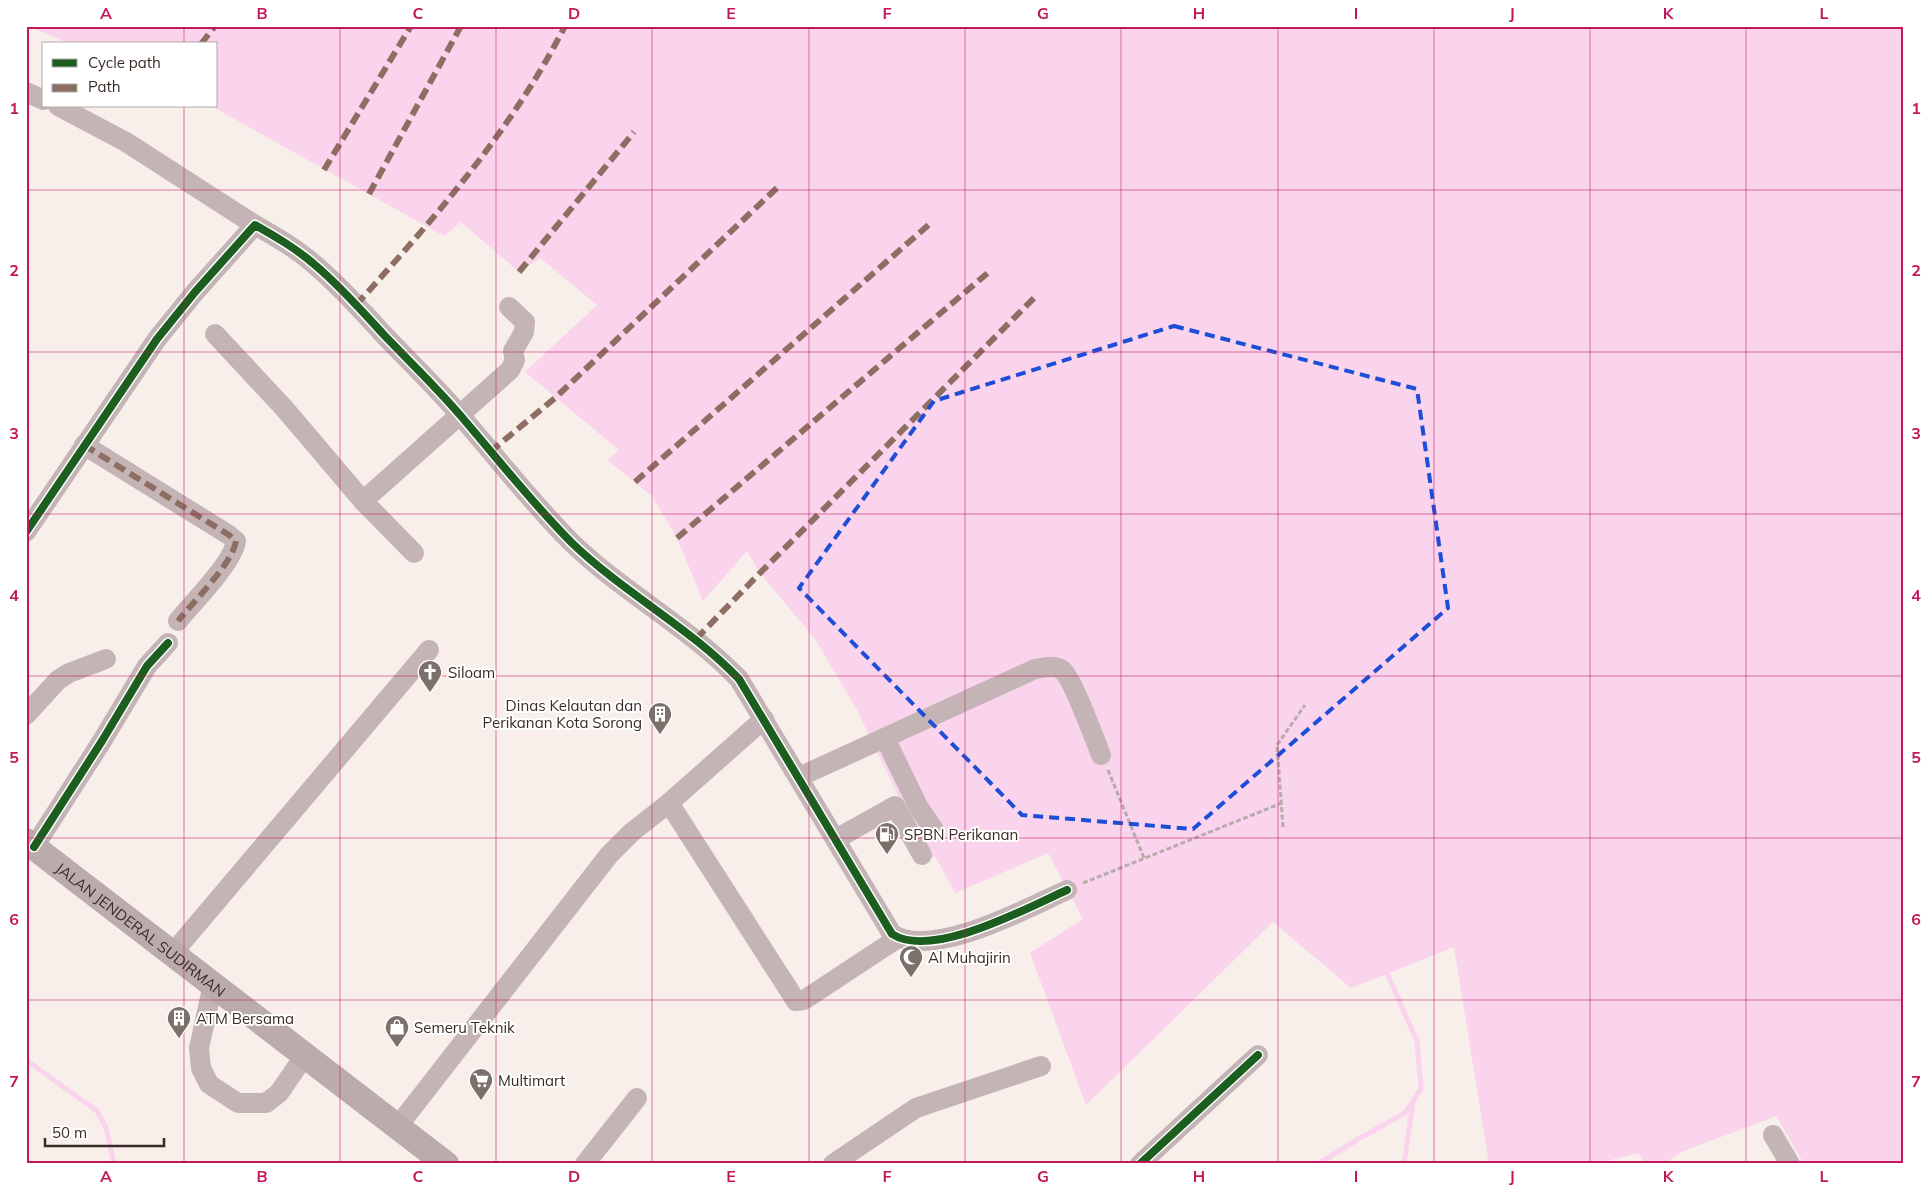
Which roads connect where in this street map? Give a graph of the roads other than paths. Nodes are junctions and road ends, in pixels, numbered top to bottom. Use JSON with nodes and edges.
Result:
{"nodes":[{"id":1,"x":26,"y":92,"type":"edge"},
{"id":2,"x":42,"y":99,"type":"edge"},
{"id":3,"x":62,"y":108,"type":"edge"},
{"id":4,"x":255,"y":225,"type":"junction"},
{"id":5,"x":509,"y":306,"type":"dead end"},
{"id":6,"x":215,"y":334,"type":"dead end"},
{"id":7,"x":459,"y":414,"type":"junction"},
{"id":8,"x":84,"y":445,"type":"junction"},
{"id":9,"x":363,"y":501,"type":"junction"},
{"id":10,"x":26,"y":532,"type":"edge"},
{"id":11,"x":414,"y":553,"type":"dead end"},
{"id":12,"x":178,"y":621,"type":"dead end"},
{"id":13,"x":168,"y":643,"type":"dead end"},
{"id":14,"x":429,"y":650,"type":"dead end"},
{"id":15,"x":106,"y":659,"type":"dead end"},
{"id":16,"x":26,"y":715,"type":"edge"},
{"id":17,"x":764,"y":719,"type":"junction"},
{"id":18,"x":885,"y":738,"type":"junction"},
{"id":19,"x":1101,"y":755,"type":"road end"},
{"id":20,"x":799,"y":777,"type":"junction"},
{"id":21,"x":670,"y":803,"type":"junction"},
{"id":22,"x":933,"y":828,"type":"dead end"},
{"id":23,"x":836,"y":838,"type":"junction"},
{"id":24,"x":30,"y":844,"type":"edge"},
{"id":25,"x":922,"y":855,"type":"dead end"},
{"id":26,"x":1067,"y":890,"type":"road end"},
{"id":27,"x":898,"y":938,"type":"junction"},
{"id":28,"x":172,"y":954,"type":"junction"},
{"id":29,"x":213,"y":984,"type":"junction"},
{"id":30,"x":305,"y":1055,"type":"junction"},
{"id":31,"x":1258,"y":1055,"type":"dead end"},
{"id":32,"x":1041,"y":1066,"type":"dead end"},
{"id":33,"x":637,"y":1098,"type":"dead end"},
{"id":34,"x":398,"y":1126,"type":"junction"},
{"id":35,"x":1773,"y":1135,"type":"dead end"},
{"id":36,"x":446,"y":1164,"type":"edge"},
{"id":37,"x":586,"y":1164,"type":"edge"},
{"id":38,"x":833,"y":1164,"type":"edge"},
{"id":39,"x":1140,"y":1164,"type":"edge"},
{"id":40,"x":1790,"y":1164,"type":"edge"}],
"edges":[{"from":1,"to":2,"type":"street"},
{"from":3,"to":4,"type":"street"},
{"from":4,"to":7,"type":"street"},
{"from":4,"to":8,"type":"street"},
{"from":5,"to":7,"type":"street"},
{"from":6,"to":9,"type":"street"},
{"from":7,"to":9,"type":"street"},
{"from":7,"to":17,"type":"street"},
{"from":8,"to":10,"type":"street"},
{"from":8,"to":12,"type":"street"},
{"from":9,"to":11,"type":"street"},
{"from":13,"to":24,"type":"street"},
{"from":14,"to":28,"type":"street"},
{"from":15,"to":16,"type":"street"},
{"from":17,"to":20,"type":"street"},
{"from":17,"to":21,"type":"street"},
{"from":18,"to":19,"type":"street"},
{"from":18,"to":20,"type":"street"},
{"from":18,"to":22,"type":"street"},
{"from":20,"to":23,"type":"street"},
{"from":21,"to":27,"type":"street"},
{"from":21,"to":34,"type":"street"},
{"from":23,"to":25,"type":"street"},
{"from":23,"to":27,"type":"street"},
{"from":24,"to":28,"type":"main road","name":"JALAN JENDERAL SUDIRMAN"},
{"from":26,"to":27,"type":"street"},
{"from":28,"to":29,"type":"main road","name":"JALAN JENDERAL SUDIRMAN"},
{"from":29,"to":30,"type":"main road","name":"JALAN JENDERAL SUDIRMAN"},
{"from":29,"to":30,"type":"street"},
{"from":30,"to":34,"type":"main road","name":"JALAN JENDERAL SUDIRMAN"},
{"from":31,"to":39,"type":"street"},
{"from":32,"to":38,"type":"street"},
{"from":33,"to":37,"type":"street"},
{"from":34,"to":36,"type":"main road","name":"JALAN JENDERAL SUDIRMAN"},
{"from":35,"to":40,"type":"street"}]}
